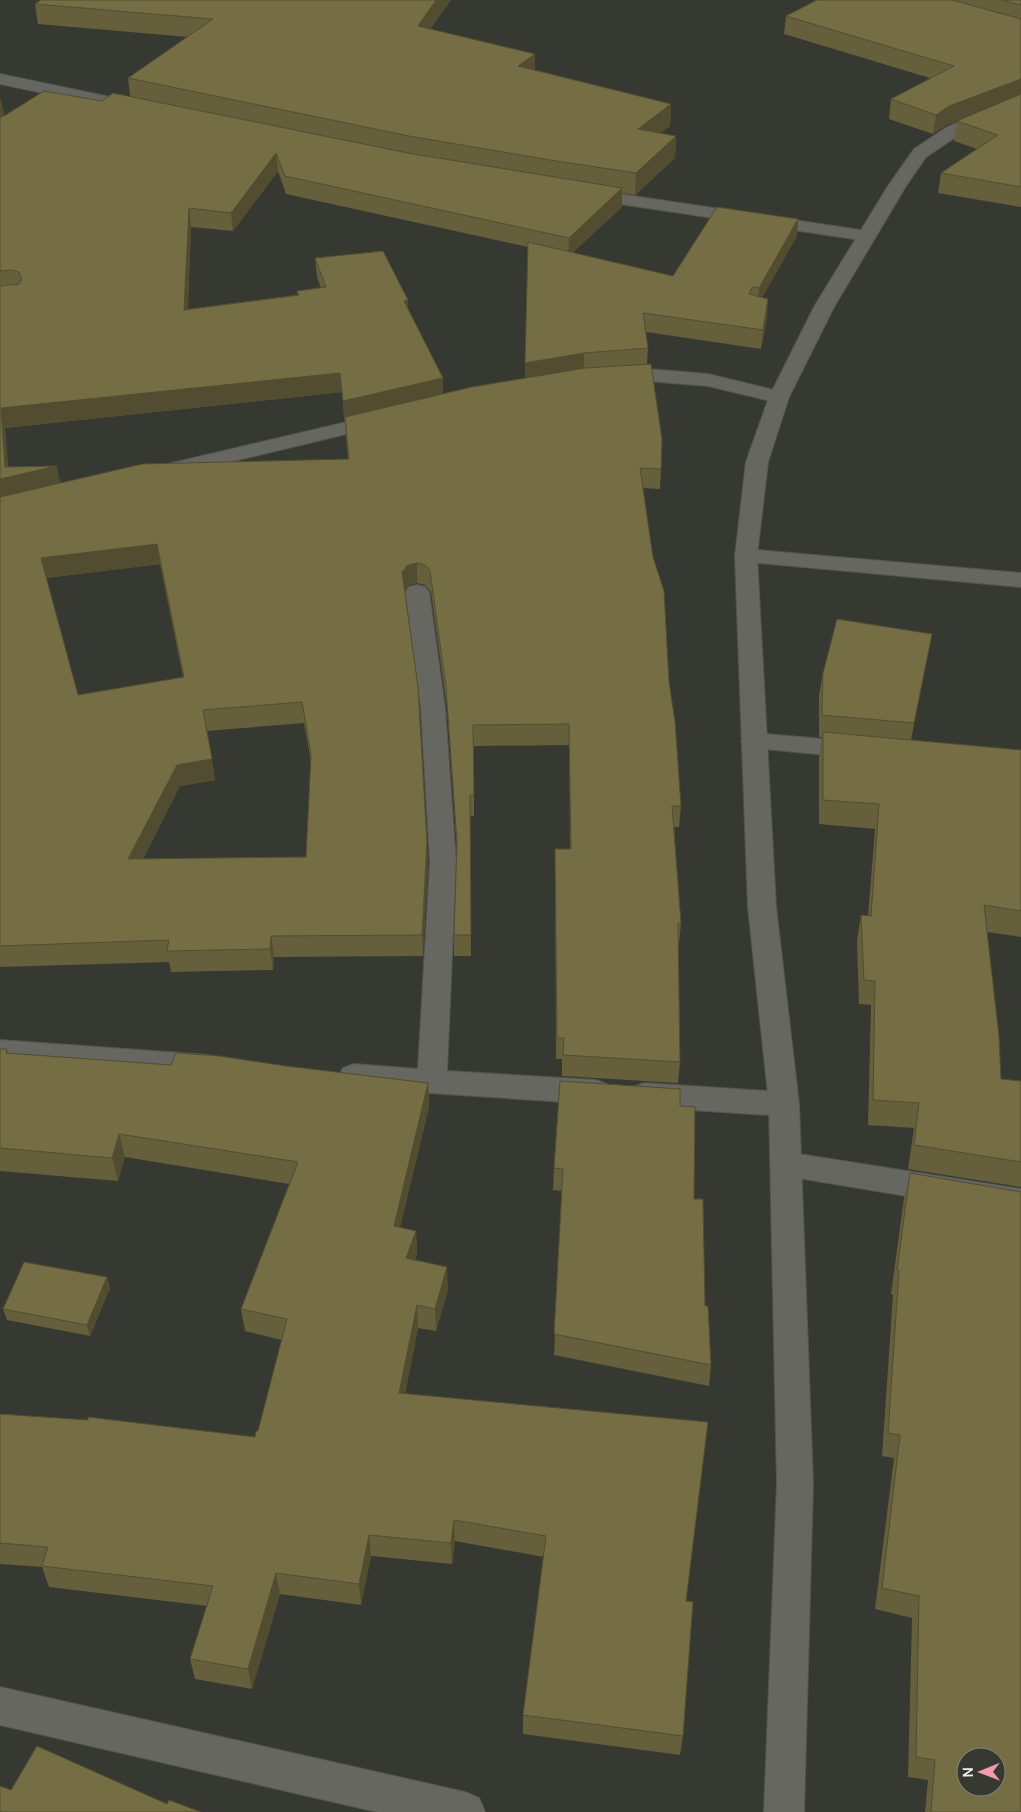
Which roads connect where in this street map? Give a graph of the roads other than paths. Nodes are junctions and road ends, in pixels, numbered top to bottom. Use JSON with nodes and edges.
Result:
{"nodes":[{"id":1,"x":0,"y":79,"type":"edge"},
{"id":2,"x":59,"y":91,"type":"junction"},
{"id":3,"x":1021,"y":103,"type":"edge"},
{"id":4,"x":34,"y":104,"type":"edge"},
{"id":5,"x":156,"y":111,"type":"edge"},
{"id":6,"x":569,"y":192,"type":"edge"},
{"id":7,"x":867,"y":236,"type":"junction"},
{"id":8,"x":593,"y":380,"type":"edge"},
{"id":9,"x":779,"y":397,"type":"junction"},
{"id":10,"x":396,"y":417,"type":"edge"},
{"id":11,"x":151,"y":474,"type":"edge"},
{"id":12,"x":746,"y":556,"type":"junction"},
{"id":13,"x":1021,"y":580,"type":"edge"},
{"id":14,"x":417,"y":592,"type":"dead end"},
{"id":15,"x":754,"y":741,"type":"junction"},
{"id":16,"x":883,"y":752,"type":"edge"},
{"id":17,"x":0,"y":1051,"type":"edge"},
{"id":18,"x":235,"y":1068,"type":"edge"},
{"id":19,"x":324,"y":1074,"type":"edge"},
{"id":20,"x":432,"y":1082,"type":"junction"},
{"id":21,"x":784,"y":1104,"type":"junction"},
{"id":22,"x":786,"y":1164,"type":"junction"},
{"id":23,"x":1021,"y":1202,"type":"edge"},
{"id":24,"x":0,"y":1706,"type":"edge"},
{"id":25,"x":465,"y":1812,"type":"edge"},
{"id":26,"x":784,"y":1812,"type":"edge"}],
"edges":[{"from":1,"to":2,"type":"street"},
{"from":2,"to":4,"type":"street"},
{"from":2,"to":5,"type":"street"},
{"from":3,"to":7,"type":"street"},
{"from":6,"to":7,"type":"street"},
{"from":7,"to":9,"type":"street"},
{"from":8,"to":9,"type":"street"},
{"from":9,"to":12,"type":"street"},
{"from":10,"to":11,"type":"street"},
{"from":12,"to":13,"type":"street"},
{"from":12,"to":15,"type":"street"},
{"from":14,"to":20,"type":"street"},
{"from":15,"to":16,"type":"street"},
{"from":15,"to":21,"type":"street"},
{"from":17,"to":18,"type":"street"},
{"from":19,"to":20,"type":"street"},
{"from":20,"to":21,"type":"street"},
{"from":21,"to":22,"type":"street"},
{"from":22,"to":23,"type":"street"},
{"from":22,"to":26,"type":"street"},
{"from":24,"to":25,"type":"street"}]}
